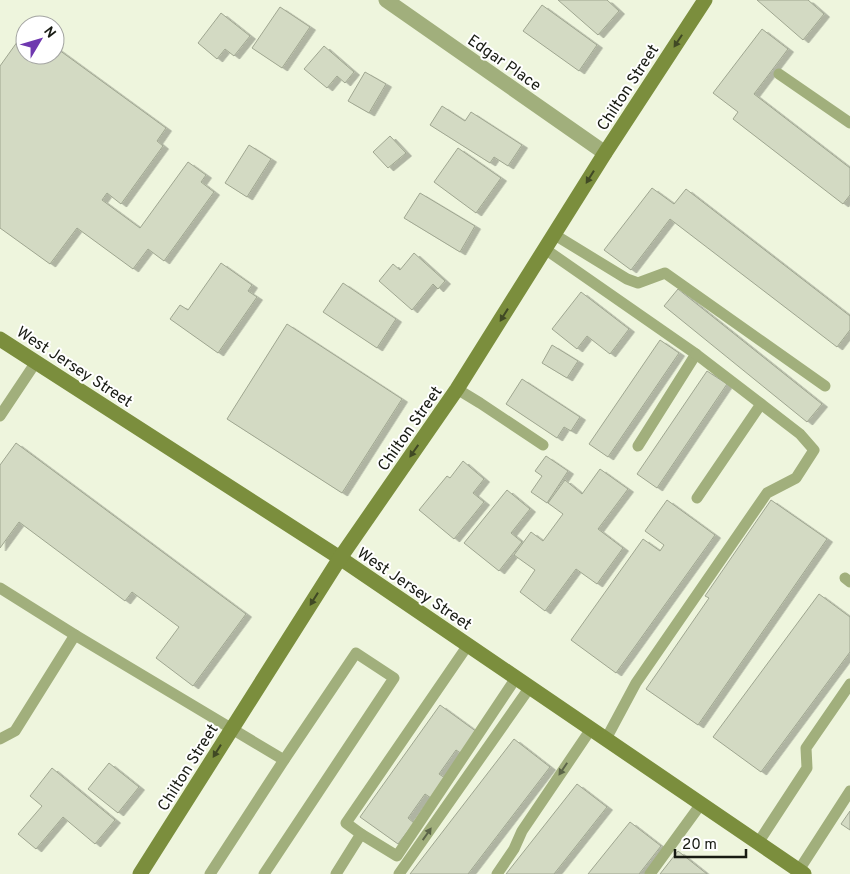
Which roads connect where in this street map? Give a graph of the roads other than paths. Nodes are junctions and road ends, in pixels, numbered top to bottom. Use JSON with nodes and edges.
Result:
{"nodes":[{"id":1,"x":386,"y":0,"type":"edge"},
{"id":2,"x":705,"y":0,"type":"edge"},
{"id":3,"x":779,"y":74,"type":"dead end"},
{"id":4,"x":850,"y":123,"type":"edge"},
{"id":5,"x":605,"y":153,"type":"junction"},
{"id":6,"x":555,"y":235,"type":"junction"},
{"id":7,"x":546,"y":249,"type":"junction"},
{"id":8,"x":0,"y":339,"type":"edge"},
{"id":9,"x":696,"y":354,"type":"junction"},
{"id":10,"x":36,"y":362,"type":"junction"},
{"id":11,"x":825,"y":386,"type":"dead end"},
{"id":12,"x":457,"y":389,"type":"junction"},
{"id":13,"x":761,"y":404,"type":"junction"},
{"id":14,"x":0,"y":416,"type":"edge"},
{"id":15,"x":543,"y":445,"type":"dead end"},
{"id":16,"x":638,"y":446,"type":"dead end"},
{"id":17,"x":697,"y":498,"type":"dead end"},
{"id":18,"x":340,"y":558,"type":"junction"},
{"id":19,"x":0,"y":588,"type":"edge"},
{"id":20,"x":75,"y":635,"type":"junction"},
{"id":21,"x":468,"y":645,"type":"junction"},
{"id":22,"x":516,"y":678,"type":"junction"},
{"id":23,"x":850,"y":684,"type":"edge"},
{"id":24,"x":530,"y":688,"type":"junction"},
{"id":25,"x":232,"y":729,"type":"junction"},
{"id":26,"x":591,"y":729,"type":"junction"},
{"id":27,"x":0,"y":739,"type":"edge"},
{"id":28,"x":606,"y":739,"type":"junction"},
{"id":29,"x":284,"y":760,"type":"junction"},
{"id":30,"x":850,"y":791,"type":"edge"},
{"id":31,"x":701,"y":804,"type":"junction"},
{"id":32,"x":361,"y":834,"type":"junction"},
{"id":33,"x":758,"y":843,"type":"junction"},
{"id":34,"x":802,"y":873,"type":"edge"},
{"id":35,"x":140,"y":874,"type":"edge"},
{"id":36,"x":210,"y":874,"type":"edge"},
{"id":37,"x":264,"y":874,"type":"edge"},
{"id":38,"x":336,"y":874,"type":"edge"},
{"id":39,"x":399,"y":874,"type":"edge"},
{"id":40,"x":497,"y":874,"type":"edge"},
{"id":41,"x":650,"y":874,"type":"edge"}],
"edges":[{"from":1,"to":5,"type":"street","name":"Edgar Place"},
{"from":2,"to":5,"type":"main road","name":"Chilton Street","one_way":true},
{"from":3,"to":4,"type":"lane"},
{"from":5,"to":6,"type":"main road","name":"Chilton Street","one_way":true},
{"from":6,"to":7,"type":"main road","name":"Chilton Street"},
{"from":6,"to":11,"type":"lane"},
{"from":7,"to":9,"type":"lane"},
{"from":7,"to":12,"type":"main road","name":"Chilton Street","one_way":true},
{"from":8,"to":10,"type":"main road","name":"West Jersey Street"},
{"from":9,"to":13,"type":"lane"},
{"from":9,"to":16,"type":"lane"},
{"from":10,"to":14,"type":"lane"},
{"from":10,"to":18,"type":"main road","name":"West Jersey Street"},
{"from":12,"to":15,"type":"lane"},
{"from":12,"to":18,"type":"main road","name":"Chilton Street","one_way":true},
{"from":13,"to":17,"type":"lane"},
{"from":13,"to":28,"type":"lane"},
{"from":18,"to":21,"type":"main road","name":"West Jersey Street"},
{"from":18,"to":25,"type":"main road","name":"Chilton Street","one_way":true},
{"from":19,"to":20,"type":"lane"},
{"from":20,"to":25,"type":"lane"},
{"from":20,"to":27,"type":"lane"},
{"from":21,"to":22,"type":"main road","name":"West Jersey Street"},
{"from":21,"to":32,"type":"lane"},
{"from":22,"to":24,"type":"main road","name":"West Jersey Street"},
{"from":22,"to":32,"type":"lane"},
{"from":23,"to":33,"type":"lane"},
{"from":24,"to":26,"type":"main road","name":"West Jersey Street"},
{"from":39,"to":24,"type":"lane","one_way":true},
{"from":25,"to":29,"type":"lane"},
{"from":25,"to":35,"type":"main road","name":"Chilton Street","one_way":true},
{"from":26,"to":28,"type":"main road","name":"West Jersey Street"},
{"from":26,"to":40,"type":"lane","one_way":true},
{"from":28,"to":31,"type":"main road","name":"West Jersey Street"},
{"from":29,"to":36,"type":"lane"},
{"from":29,"to":37,"type":"lane"},
{"from":30,"to":34,"type":"lane"},
{"from":31,"to":33,"type":"main road","name":"West Jersey Street"},
{"from":31,"to":41,"type":"lane"},
{"from":32,"to":38,"type":"lane"},
{"from":33,"to":34,"type":"main road","name":"West Jersey Street"}]}
